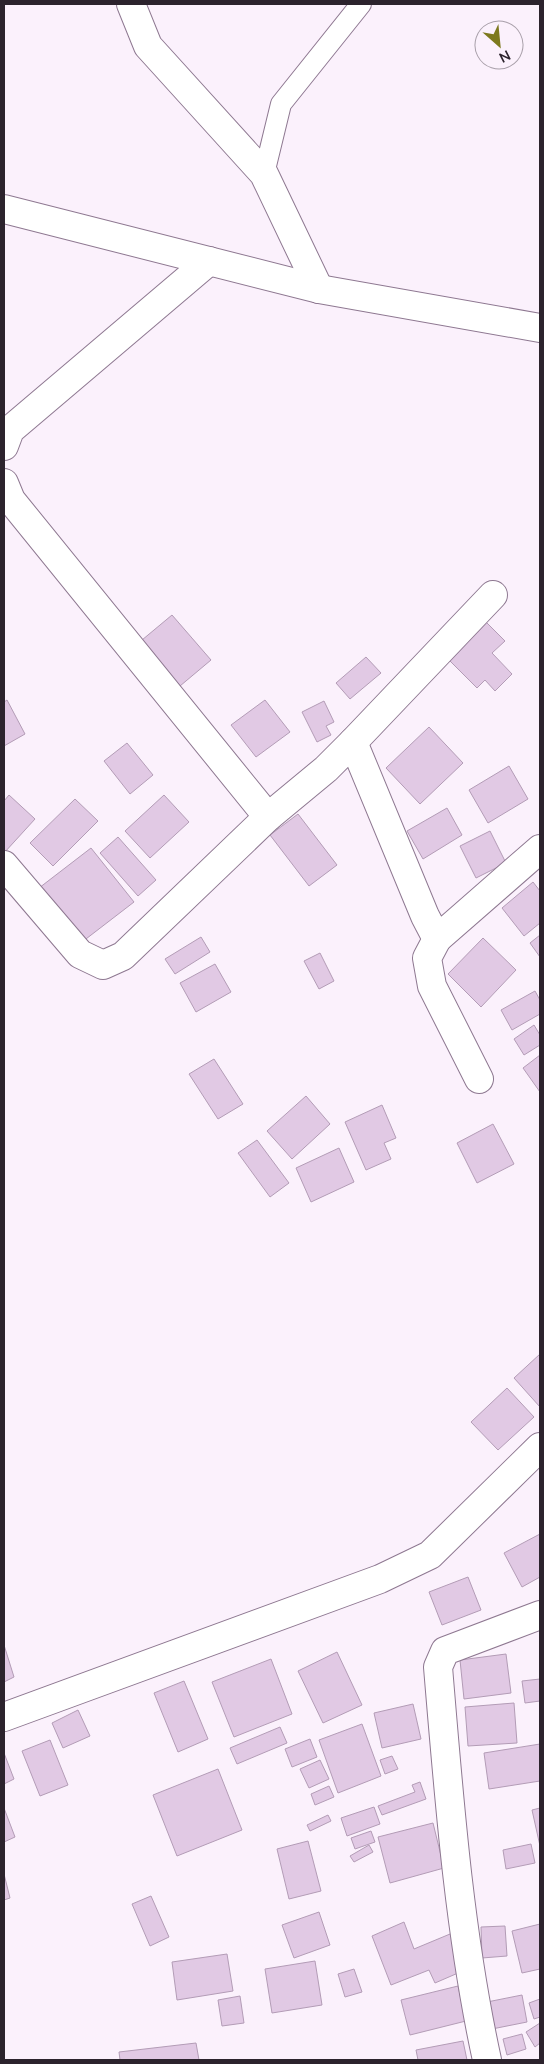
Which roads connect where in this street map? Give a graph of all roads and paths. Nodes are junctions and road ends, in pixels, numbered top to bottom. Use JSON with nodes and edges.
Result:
{"nodes":[{"id":1,"x":130,"y":4,"type":"edge"},
{"id":2,"x":361,"y":4,"type":"edge"},
{"id":3,"x":264,"y":174,"type":"junction"},
{"id":4,"x":4,"y":209,"type":"edge"},
{"id":5,"x":209,"y":260,"type":"junction"},
{"id":6,"x":319,"y":289,"type":"junction"},
{"id":7,"x":540,"y":328,"type":"edge"},
{"id":8,"x":4,"y":446,"type":"edge"},
{"id":9,"x":4,"y":483,"type":"edge"},
{"id":10,"x":493,"y":595,"type":"dead end"},
{"id":11,"x":353,"y":742,"type":"junction"},
{"id":12,"x":268,"y":817,"type":"junction"},
{"id":13,"x":540,"y":849,"type":"edge"},
{"id":14,"x":4,"y":865,"type":"edge"},
{"id":15,"x":437,"y":939,"type":"junction"},
{"id":16,"x":479,"y":1079,"type":"dead end"},
{"id":17,"x":540,"y":1447,"type":"edge"},
{"id":18,"x":540,"y":1615,"type":"edge"},
{"id":19,"x":4,"y":1717,"type":"edge"},
{"id":20,"x":487,"y":2060,"type":"edge"}],
"edges":[{"from":1,"to":3,"type":"street"},
{"from":2,"to":3,"type":"lane"},
{"from":3,"to":6,"type":"street"},
{"from":4,"to":5,"type":"street"},
{"from":5,"to":6,"type":"street"},
{"from":5,"to":8,"type":"street"},
{"from":6,"to":7,"type":"street"},
{"from":9,"to":12,"type":"street"},
{"from":10,"to":11,"type":"street"},
{"from":11,"to":12,"type":"street"},
{"from":11,"to":15,"type":"street"},
{"from":12,"to":14,"type":"street"},
{"from":13,"to":15,"type":"street"},
{"from":15,"to":16,"type":"street"},
{"from":17,"to":19,"type":"street"},
{"from":18,"to":20,"type":"street"}]}
